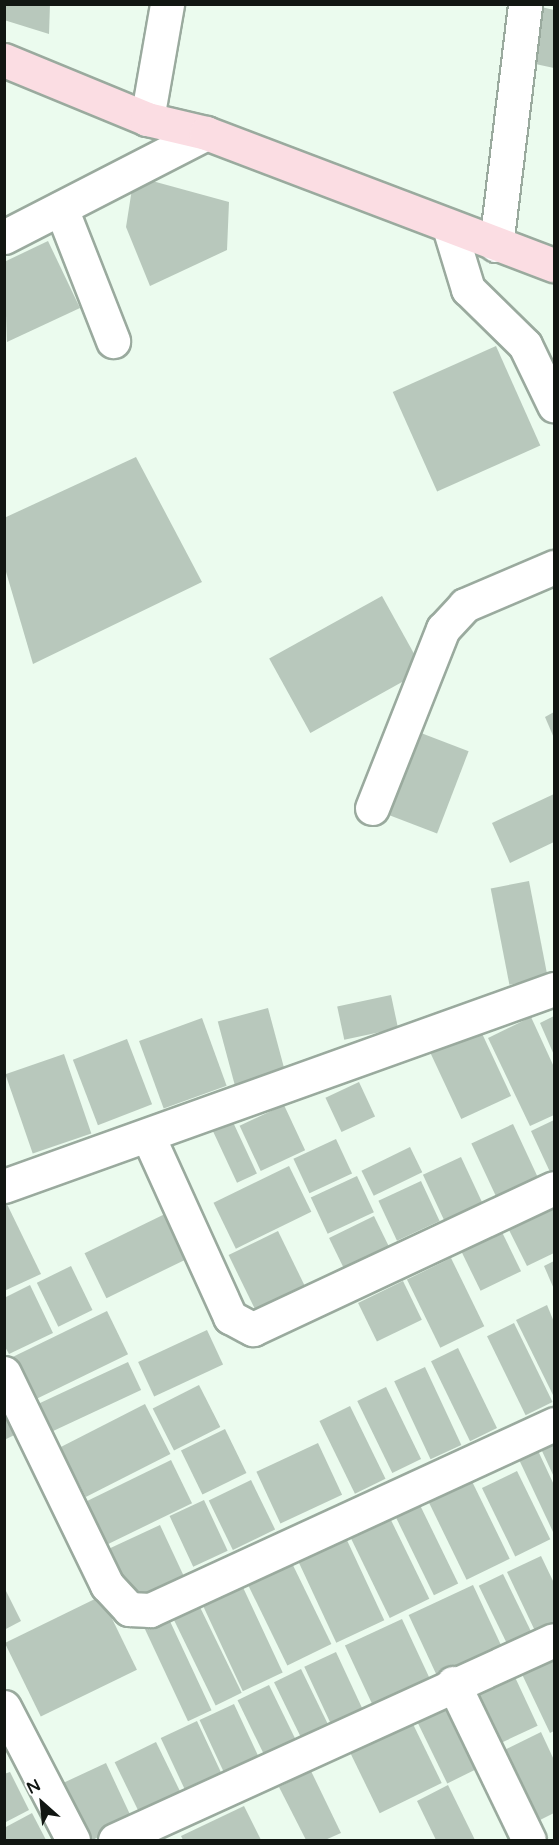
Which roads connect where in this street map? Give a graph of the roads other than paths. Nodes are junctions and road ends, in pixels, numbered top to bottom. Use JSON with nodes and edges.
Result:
{"nodes":[{"id":1,"x":167,"y":4,"type":"edge"},
{"id":2,"x":525,"y":4,"type":"edge"},
{"id":3,"x":4,"y":60,"type":"edge"},
{"id":4,"x":147,"y":119,"type":"junction"},
{"id":5,"x":206,"y":133,"type":"junction"},
{"id":6,"x":61,"y":208,"type":"junction"},
{"id":7,"x":449,"y":227,"type":"junction"},
{"id":8,"x":4,"y":237,"type":"edge"},
{"id":9,"x":496,"y":245,"type":"junction"},
{"id":10,"x":555,"y":265,"type":"edge"},
{"id":11,"x":113,"y":341,"type":"dead end"},
{"id":12,"x":555,"y":405,"type":"edge"},
{"id":13,"x":555,"y":567,"type":"edge"},
{"id":14,"x":372,"y":808,"type":"dead end"},
{"id":15,"x":555,"y":989,"type":"edge"},
{"id":16,"x":148,"y":1136,"type":"junction"},
{"id":17,"x":4,"y":1186,"type":"edge"},
{"id":18,"x":555,"y":1188,"type":"edge"},
{"id":19,"x":4,"y":1373,"type":"edge"},
{"id":20,"x":555,"y":1424,"type":"edge"},
{"id":21,"x":555,"y":1640,"type":"edge"},
{"id":22,"x":453,"y":1683,"type":"junction"},
{"id":23,"x":4,"y":1707,"type":"edge"},
{"id":24,"x":555,"y":1830,"type":"edge"},
{"id":25,"x":73,"y":1840,"type":"edge"},
{"id":26,"x":115,"y":1840,"type":"edge"},
{"id":27,"x":530,"y":1840,"type":"edge"}],
"edges":[{"from":1,"to":4,"type":"street"},
{"from":2,"to":9,"type":"street"},
{"from":3,"to":4,"type":"main road"},
{"from":4,"to":5,"type":"main road"},
{"from":5,"to":6,"type":"street"},
{"from":5,"to":7,"type":"main road"},
{"from":6,"to":8,"type":"street"},
{"from":6,"to":11,"type":"street"},
{"from":7,"to":9,"type":"main road"},
{"from":7,"to":12,"type":"street"},
{"from":9,"to":10,"type":"main road"},
{"from":13,"to":14,"type":"street"},
{"from":15,"to":16,"type":"street"},
{"from":16,"to":17,"type":"street"},
{"from":16,"to":18,"type":"street"},
{"from":19,"to":20,"type":"street"},
{"from":21,"to":22,"type":"street"},
{"from":22,"to":26,"type":"street"},
{"from":22,"to":27,"type":"street"},
{"from":23,"to":25,"type":"street"},
{"from":24,"to":27,"type":"street"}]}
